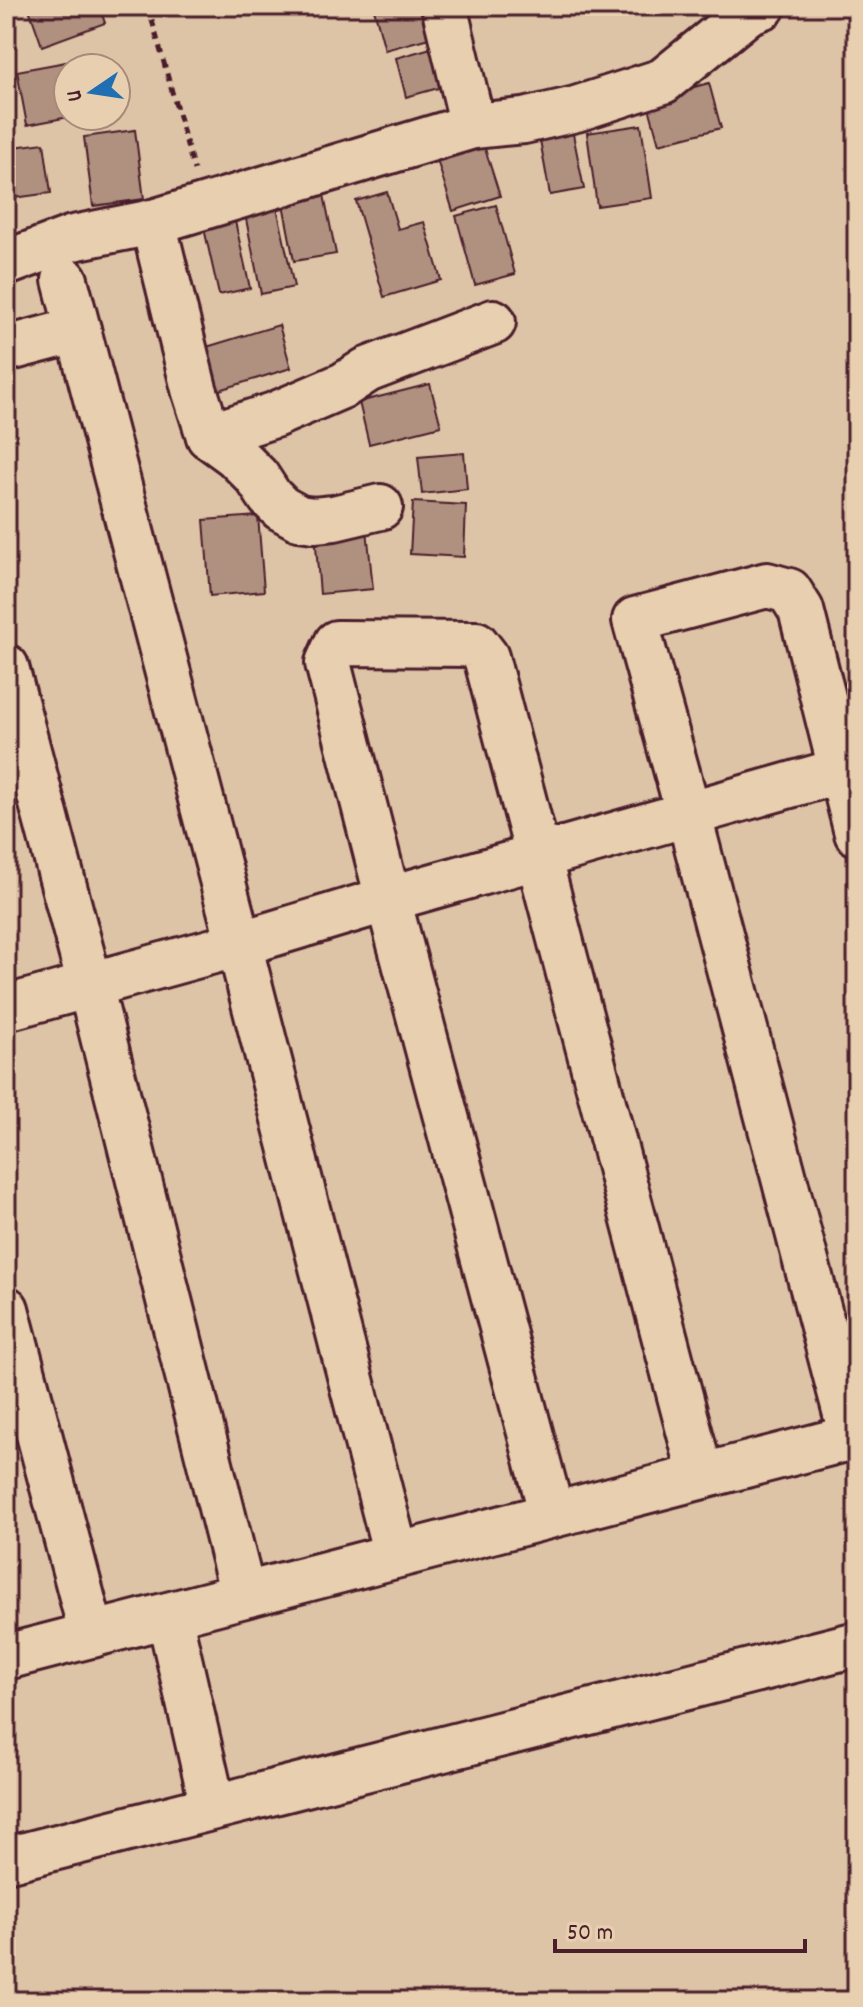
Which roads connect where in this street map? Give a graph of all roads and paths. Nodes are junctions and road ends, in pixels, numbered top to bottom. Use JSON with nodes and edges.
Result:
{"nodes":[{"id":1,"x":148,"y":6,"type":"edge"},
{"id":2,"x":444,"y":6,"type":"edge"},
{"id":3,"x":763,"y":6,"type":"edge"},
{"id":4,"x":473,"y":126,"type":"junction"},
{"id":5,"x":205,"y":205,"type":"junction"},
{"id":6,"x":153,"y":222,"type":"junction"},
{"id":7,"x":6,"y":263,"type":"edge"},
{"id":8,"x":65,"y":280,"type":"dead end"},
{"id":9,"x":493,"y":322,"type":"dead end"},
{"id":10,"x":78,"y":330,"type":"junction"},
{"id":11,"x":6,"y":349,"type":"edge"},
{"id":12,"x":209,"y":436,"type":"junction"},
{"id":13,"x":380,"y":507,"type":"dead end"},
{"id":14,"x":6,"y":667,"type":"edge"},
{"id":15,"x":849,"y":768,"type":"edge"},
{"id":16,"x":688,"y":812,"type":"junction"},
{"id":17,"x":857,"y":833,"type":"edge"},
{"id":18,"x":537,"y":856,"type":"junction"},
{"id":19,"x":388,"y":899,"type":"junction"},
{"id":20,"x":239,"y":944,"type":"junction"},
{"id":21,"x":90,"y":985,"type":"junction"},
{"id":22,"x":6,"y":1008,"type":"edge"},
{"id":23,"x":6,"y":1309,"type":"edge"},
{"id":24,"x":854,"y":1436,"type":"edge"},
{"id":25,"x":701,"y":1476,"type":"junction"},
{"id":26,"x":552,"y":1515,"type":"junction"},
{"id":27,"x":396,"y":1555,"type":"junction"},
{"id":28,"x":243,"y":1595,"type":"junction"},
{"id":29,"x":169,"y":1615,"type":"junction"},
{"id":30,"x":92,"y":1635,"type":"junction"},
{"id":31,"x":857,"y":1644,"type":"edge"},
{"id":32,"x":6,"y":1657,"type":"edge"},
{"id":33,"x":213,"y":1807,"type":"junction"},
{"id":34,"x":6,"y":1860,"type":"edge"}],
"edges":[{"from":1,"to":5,"type":"path"},
{"from":2,"to":4,"type":"street"},
{"from":3,"to":4,"type":"street"},
{"from":4,"to":5,"type":"street"},
{"from":5,"to":6,"type":"street"},
{"from":6,"to":7,"type":"street"},
{"from":6,"to":12,"type":"street"},
{"from":8,"to":10,"type":"street"},
{"from":9,"to":12,"type":"street"},
{"from":10,"to":11,"type":"street"},
{"from":10,"to":20,"type":"street"},
{"from":12,"to":13,"type":"street"},
{"from":14,"to":21,"type":"street"},
{"from":15,"to":16,"type":"street"},
{"from":15,"to":16,"type":"street"},
{"from":15,"to":17,"type":"street"},
{"from":16,"to":18,"type":"street"},
{"from":16,"to":24,"type":"street"},
{"from":18,"to":19,"type":"street"},
{"from":18,"to":19,"type":"street"},
{"from":18,"to":25,"type":"street"},
{"from":19,"to":20,"type":"street"},
{"from":19,"to":26,"type":"street"},
{"from":20,"to":21,"type":"street"},
{"from":20,"to":27,"type":"street"},
{"from":21,"to":22,"type":"street"},
{"from":21,"to":28,"type":"street"},
{"from":23,"to":30,"type":"street"},
{"from":24,"to":25,"type":"street"},
{"from":25,"to":26,"type":"street"},
{"from":26,"to":27,"type":"street"},
{"from":27,"to":28,"type":"street"},
{"from":28,"to":29,"type":"street"},
{"from":29,"to":30,"type":"street"},
{"from":29,"to":33,"type":"street"},
{"from":30,"to":32,"type":"street"},
{"from":31,"to":33,"type":"street"},
{"from":33,"to":34,"type":"street"}]}
